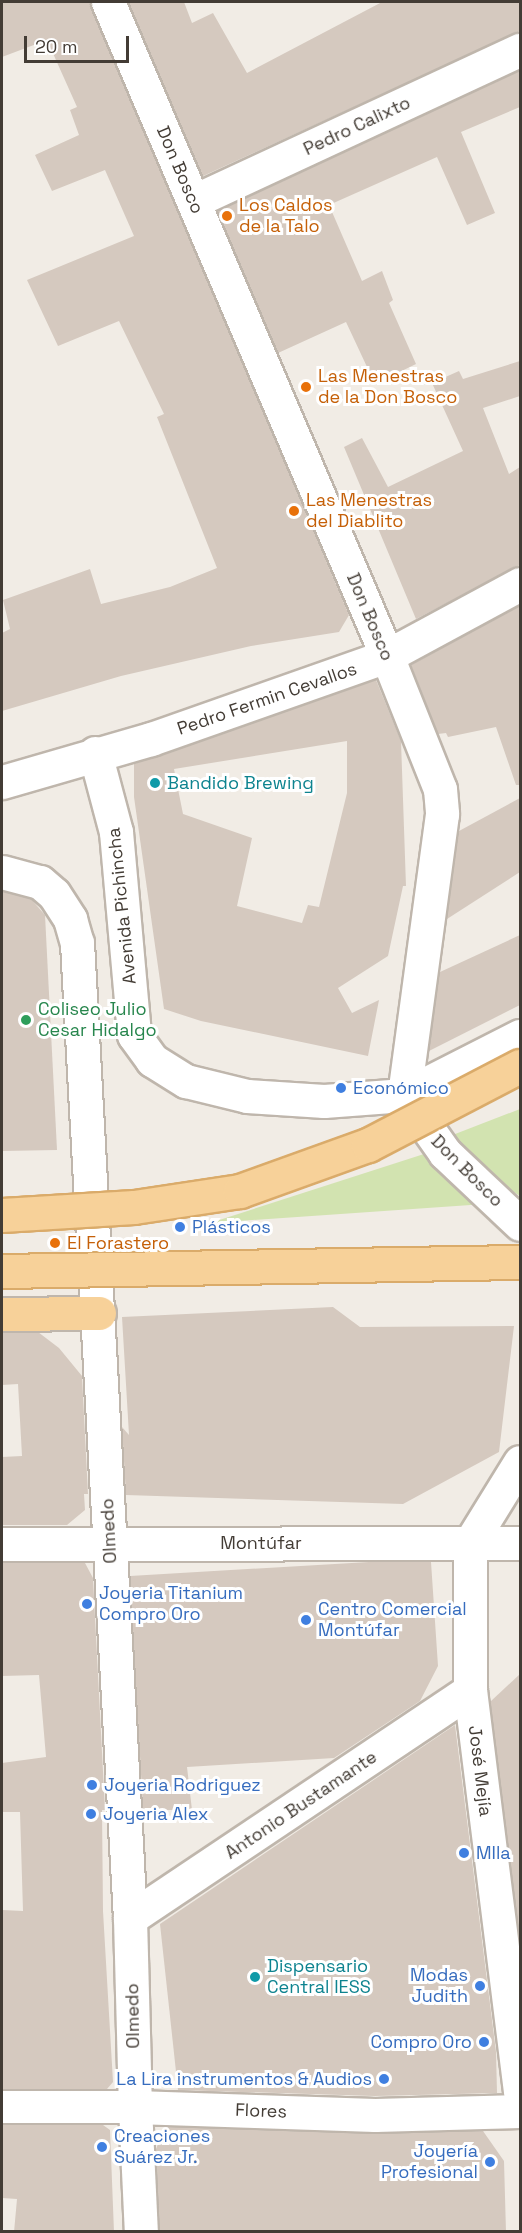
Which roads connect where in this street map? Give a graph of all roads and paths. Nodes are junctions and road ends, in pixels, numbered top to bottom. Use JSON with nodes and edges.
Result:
{"nodes":[{"id":1,"x":108,"y":2,"type":"edge"},
{"id":2,"x":520,"y":50,"type":"edge"},
{"id":3,"x":194,"y":201,"type":"junction"},
{"id":4,"x":520,"y":584,"type":"edge"},
{"id":5,"x":387,"y":656,"type":"junction"},
{"id":6,"x":94,"y":753,"type":"junction"},
{"id":7,"x":2,"y":782,"type":"edge"},
{"id":8,"x":2,"y":872,"type":"edge"},
{"id":9,"x":520,"y":1036,"type":"edge"},
{"id":10,"x":520,"y":1066,"type":"edge"},
{"id":11,"x":404,"y":1095,"type":"junction"},
{"id":12,"x":2,"y":1215,"type":"edge"},
{"id":13,"x":520,"y":1224,"type":"edge"},
{"id":14,"x":520,"y":1262,"type":"edge"},
{"id":15,"x":2,"y":1271,"type":"edge"},
{"id":16,"x":99,"y":1313,"type":"junction"},
{"id":17,"x":2,"y":1314,"type":"edge"},
{"id":18,"x":520,"y":1462,"type":"edge"},
{"id":19,"x":520,"y":1507,"type":"edge"},
{"id":20,"x":109,"y":1543,"type":"junction"},
{"id":21,"x":470,"y":1543,"type":"junction"},
{"id":22,"x":520,"y":1543,"type":"edge"},
{"id":23,"x":2,"y":1544,"type":"edge"},
{"id":24,"x":470,"y":1690,"type":"junction"},
{"id":25,"x":130,"y":1918,"type":"junction"},
{"id":26,"x":520,"y":2092,"type":"edge"},
{"id":27,"x":2,"y":2107,"type":"edge"},
{"id":28,"x":135,"y":2107,"type":"junction"},
{"id":29,"x":520,"y":2111,"type":"edge"},
{"id":30,"x":141,"y":2232,"type":"edge"}],
"edges":[{"from":1,"to":3,"type":"street","name":"Don Bosco"},
{"from":2,"to":3,"type":"street","name":"Pedro Calixto"},
{"from":3,"to":5,"type":"street","name":"Don Bosco"},
{"from":4,"to":5,"type":"street","name":"Pedro Fermin Cevallos"},
{"from":5,"to":6,"type":"street","name":"Pedro Fermin Cevallos"},
{"from":5,"to":11,"type":"street","name":"Don Bosco"},
{"from":6,"to":7,"type":"street","name":"Pedro Fermin Cevallos"},
{"from":6,"to":11,"type":"street","name":"Avenida Pichincha"},
{"from":8,"to":16,"type":"street","name":"Olmedo"},
{"from":9,"to":11,"type":"street","name":"Avenida Pichincha"},
{"from":10,"to":12,"type":"main road","bridge":true},
{"from":11,"to":13,"type":"street","name":"Don Bosco"},
{"from":14,"to":15,"type":"main road","bridge":true},
{"from":16,"to":17,"type":"main road"},
{"from":16,"to":20,"type":"street","name":"Olmedo"},
{"from":18,"to":21,"type":"street"},
{"from":19,"to":21,"type":"street"},
{"from":20,"to":21,"type":"street","name":"Montúfar"},
{"from":20,"to":23,"type":"street","name":"Montúfar"},
{"from":20,"to":25,"type":"street","name":"Olmedo"},
{"from":21,"to":22,"type":"street","name":"Montúfar"},
{"from":21,"to":24,"type":"street","name":"José Mejía"},
{"from":24,"to":25,"type":"street","name":"Antonio Bustamante"},
{"from":24,"to":26,"type":"street","name":"José Mejía"},
{"from":25,"to":28,"type":"street","name":"Olmedo"},
{"from":27,"to":28,"type":"street","name":"Flores"},
{"from":28,"to":29,"type":"street","name":"Flores"},
{"from":28,"to":30,"type":"street","name":"Olmedo"}]}
